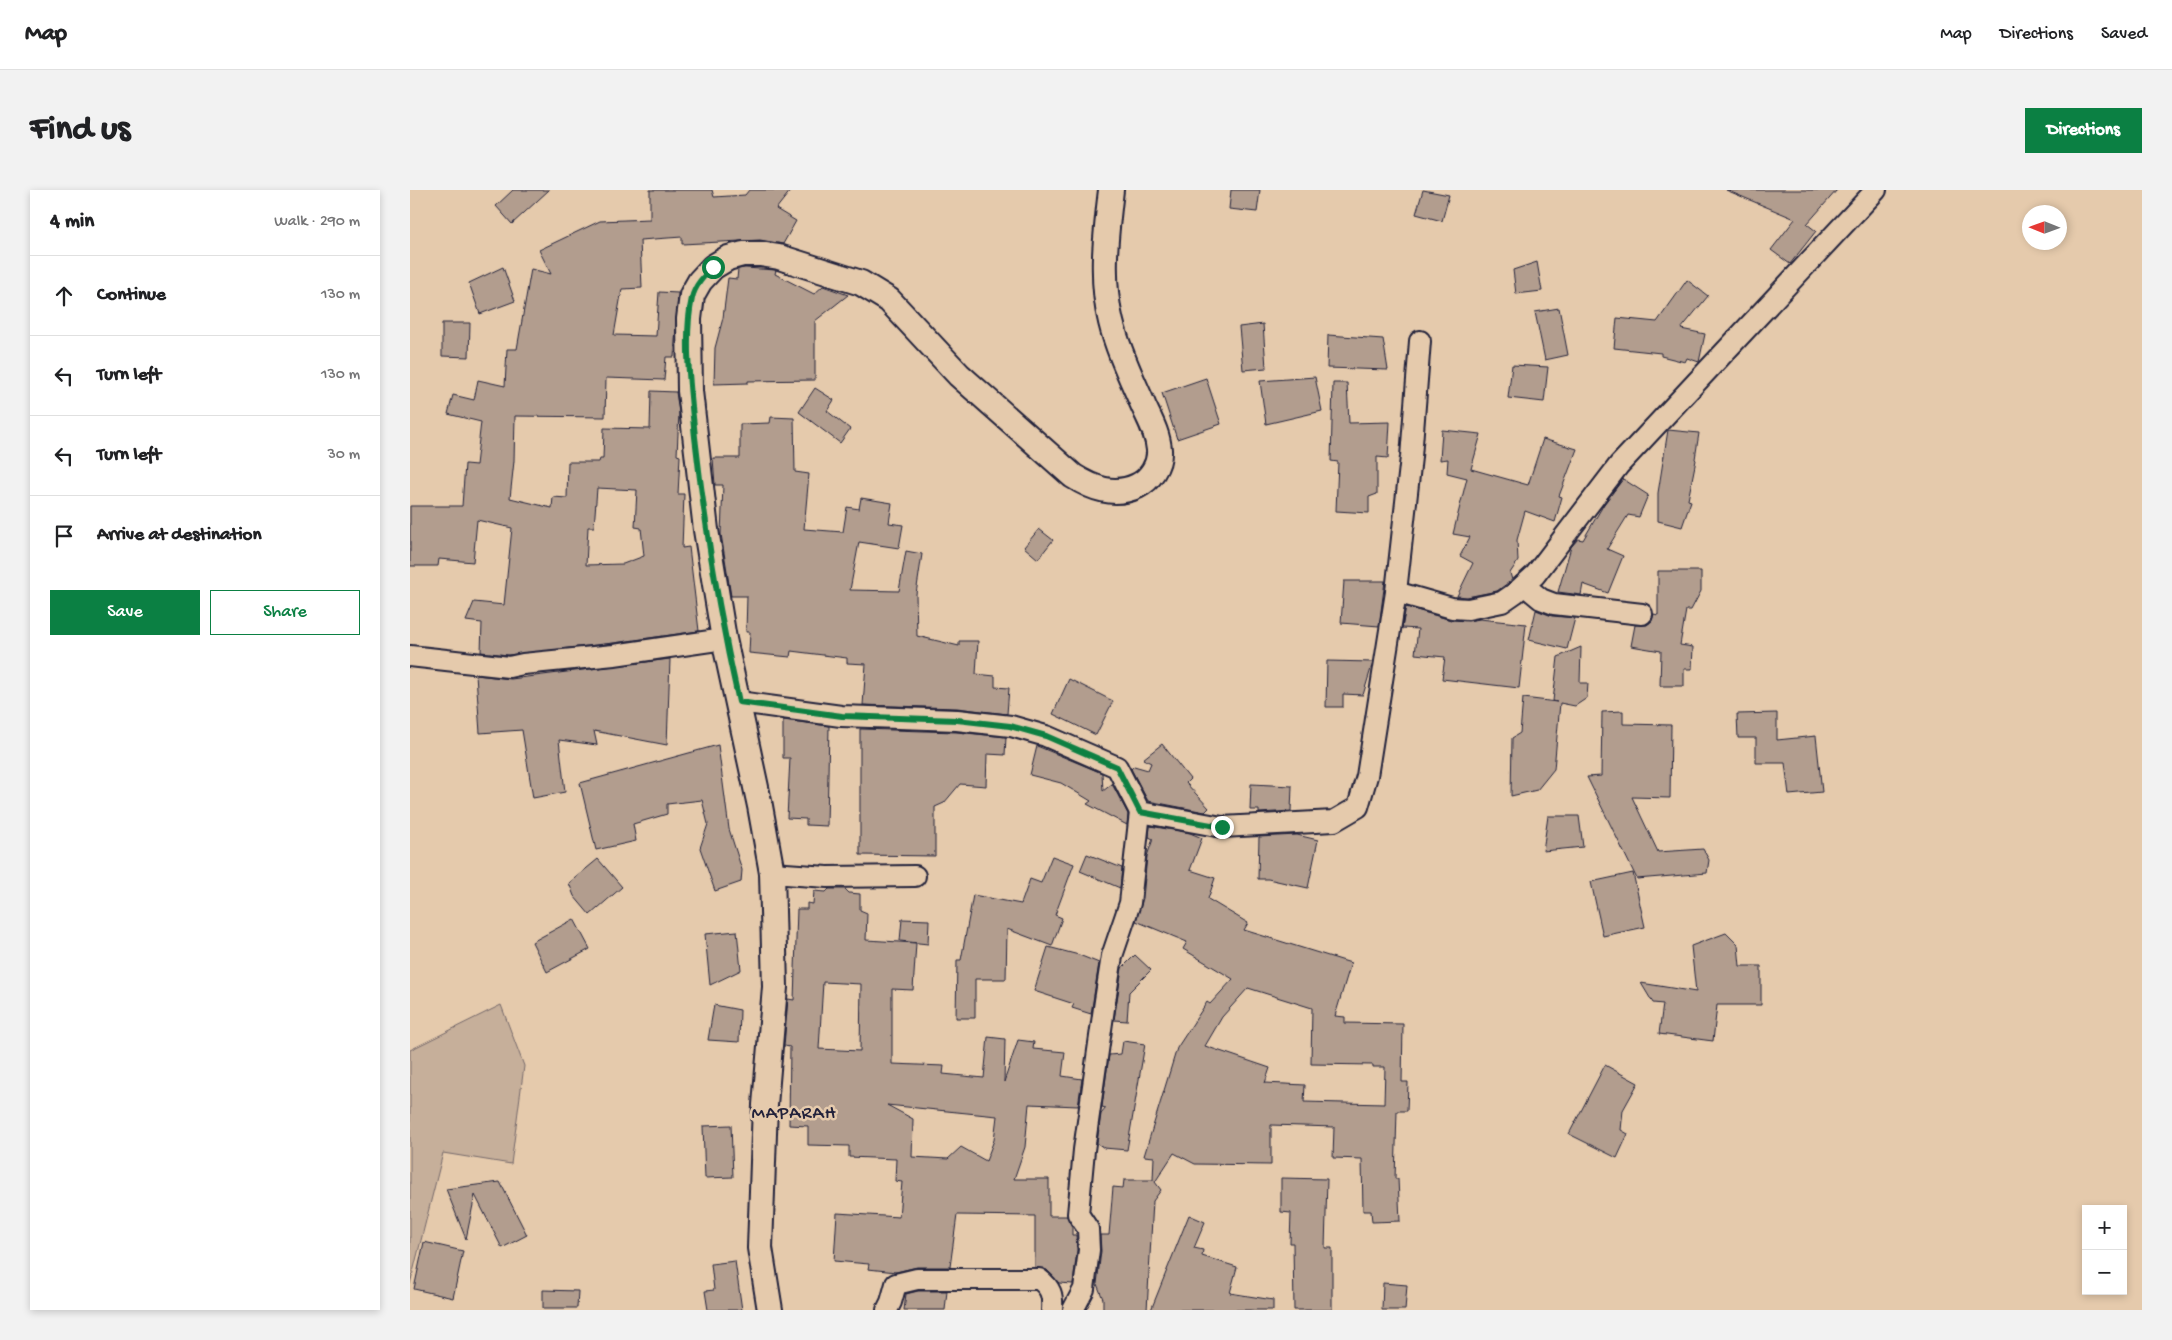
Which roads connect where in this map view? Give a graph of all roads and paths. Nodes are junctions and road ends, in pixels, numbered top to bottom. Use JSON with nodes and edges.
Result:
{"nodes":[{"id":1,"x":1111,"y":190,"type":"edge"},
{"id":2,"x":1876,"y":190,"type":"edge"},
{"id":3,"x":1420,"y":342,"type":"dead end"},
{"id":4,"x":1524,"y":585,"type":"junction"},
{"id":5,"x":1396,"y":592,"type":"junction"},
{"id":6,"x":1642,"y":614,"type":"dead end"},
{"id":7,"x":724,"y":638,"type":"junction"},
{"id":8,"x":410,"y":656,"type":"edge"},
{"id":9,"x":739,"y":702,"type":"junction"},
{"id":10,"x":1140,"y":812,"type":"junction"},
{"id":11,"x":772,"y":873,"type":"junction"},
{"id":12,"x":915,"y":876,"type":"dead end"},
{"id":13,"x":770,"y":1310,"type":"edge"},
{"id":14,"x":887,"y":1310,"type":"edge"},
{"id":15,"x":1052,"y":1310,"type":"edge"},
{"id":16,"x":1073,"y":1310,"type":"edge"}],
"edges":[{"from":1,"to":7,"type":"street"},
{"from":2,"to":4,"type":"street"},
{"from":3,"to":5,"type":"street"},
{"from":4,"to":5,"type":"street"},
{"from":4,"to":6,"type":"street"},
{"from":5,"to":10,"type":"street"},
{"from":7,"to":8,"type":"street"},
{"from":7,"to":9,"type":"street"},
{"from":9,"to":10,"type":"street"},
{"from":9,"to":11,"type":"street"},
{"from":10,"to":16,"type":"street"},
{"from":11,"to":12,"type":"street"},
{"from":11,"to":13,"type":"street"},
{"from":14,"to":15,"type":"street"}]}
